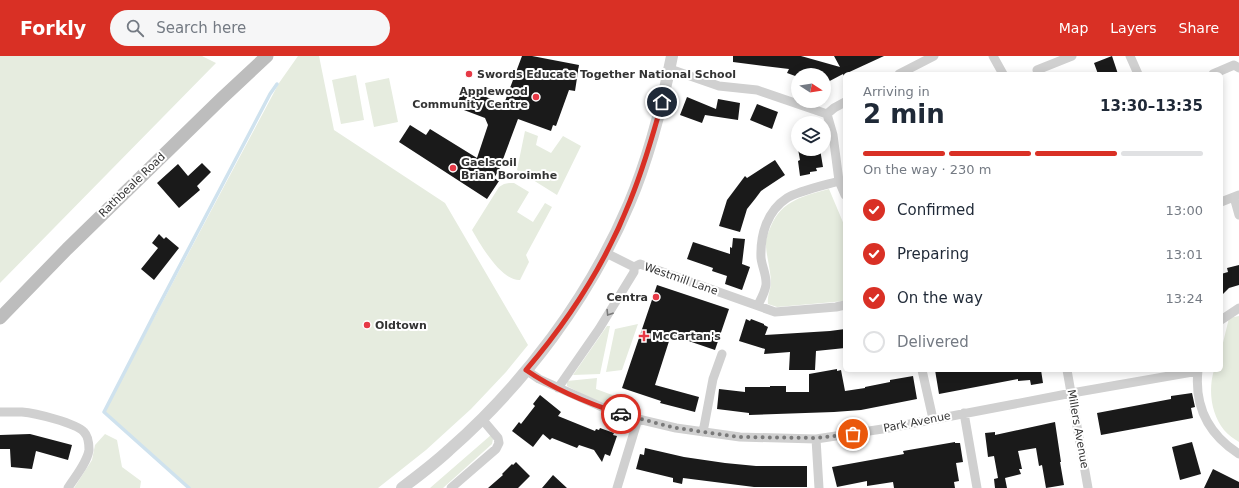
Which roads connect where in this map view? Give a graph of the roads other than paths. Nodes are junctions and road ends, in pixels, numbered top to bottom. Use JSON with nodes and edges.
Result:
{"nodes":[{"id":1,"x":267,"y":56,"type":"edge"},
{"id":2,"x":672,"y":56,"type":"edge"},
{"id":3,"x":934,"y":56,"type":"edge"},
{"id":4,"x":993,"y":56,"type":"edge"},
{"id":5,"x":1072,"y":56,"type":"edge"},
{"id":6,"x":1130,"y":56,"type":"edge"},
{"id":7,"x":1236,"y":63,"type":"edge"},
{"id":8,"x":670,"y":68,"type":"junction"},
{"id":9,"x":1038,"y":70,"type":"dead end"},
{"id":10,"x":903,"y":72,"type":"edge"},
{"id":11,"x":1002,"y":72,"type":"edge"},
{"id":12,"x":1137,"y":72,"type":"edge"},
{"id":13,"x":1217,"y":72,"type":"edge"},
{"id":14,"x":843,"y":103,"type":"edge"},
{"id":15,"x":827,"y":114,"type":"junction"},
{"id":16,"x":839,"y":181,"type":"junction"},
{"id":17,"x":843,"y":190,"type":"edge"},
{"id":18,"x":1236,"y":196,"type":"edge"},
{"id":19,"x":1223,"y":201,"type":"edge"},
{"id":20,"x":1239,"y":215,"type":"edge"},
{"id":21,"x":606,"y":252,"type":"junction"},
{"id":22,"x":634,"y":267,"type":"junction"},
{"id":23,"x":758,"y":305,"type":"junction"},
{"id":24,"x":843,"y":306,"type":"edge"},
{"id":25,"x":1239,"y":308,"type":"edge"},
{"id":26,"x":0,"y":318,"type":"edge"},
{"id":27,"x":1223,"y":319,"type":"edge"},
{"id":28,"x":722,"y":354,"type":"dead end"},
{"id":29,"x":526,"y":370,"type":"junction"},
{"id":30,"x":922,"y":372,"type":"edge"},
{"id":31,"x":1067,"y":372,"type":"edge"},
{"id":32,"x":1187,"y":372,"type":"edge"},
{"id":33,"x":1198,"y":372,"type":"edge"},
{"id":34,"x":558,"y":388,"type":"junction"},
{"id":35,"x":1072,"y":393,"type":"junction"},
{"id":36,"x":0,"y":412,"type":"edge"},
{"id":37,"x":964,"y":413,"type":"junction"},
{"id":38,"x":482,"y":419,"type":"junction"},
{"id":39,"x":638,"y":419,"type":"junction"},
{"id":40,"x":933,"y":419,"type":"junction"},
{"id":41,"x":703,"y":432,"type":"junction"},
{"id":42,"x":816,"y":438,"type":"junction"},
{"id":43,"x":1239,"y":454,"type":"edge"},
{"id":44,"x":620,"y":487,"type":"edge"},
{"id":45,"x":68,"y":488,"type":"edge"},
{"id":46,"x":402,"y":488,"type":"edge"},
{"id":47,"x":451,"y":488,"type":"edge"},
{"id":48,"x":819,"y":488,"type":"edge"},
{"id":49,"x":976,"y":488,"type":"edge"},
{"id":50,"x":1088,"y":488,"type":"edge"}],
"edges":[{"from":1,"to":26,"type":"main road","name":"Rathbeale Road"},
{"from":2,"to":8,"type":"street"},
{"from":3,"to":10,"type":"street"},
{"from":4,"to":11,"type":"street"},
{"from":5,"to":9,"type":"street"},
{"from":6,"to":12,"type":"street"},
{"from":7,"to":13,"type":"street"},
{"from":8,"to":15,"type":"street"},
{"from":8,"to":21,"type":"street"},
{"from":14,"to":15,"type":"street"},
{"from":15,"to":16,"type":"street"},
{"from":16,"to":17,"type":"street"},
{"from":16,"to":23,"type":"street"},
{"from":18,"to":19,"type":"street"},
{"from":18,"to":20,"type":"street"},
{"from":21,"to":22,"type":"street","name":"Westmill Lane"},
{"from":21,"to":29,"type":"street"},
{"from":22,"to":23,"type":"street","name":"Westmill Lane"},
{"from":22,"to":34,"type":"street","one_way":true},
{"from":23,"to":24,"type":"street","name":"Westmill Lane"},
{"from":25,"to":27,"type":"street"},
{"from":28,"to":41,"type":"street"},
{"from":29,"to":34,"type":"street","name":"Park Avenue"},
{"from":29,"to":38,"type":"street"},
{"from":30,"to":40,"type":"street"},
{"from":31,"to":35,"type":"street","name":"Millers Avenue"},
{"from":32,"to":35,"type":"street","name":"Park Avenue"},
{"from":33,"to":43,"type":"street"},
{"from":34,"to":39,"type":"street","name":"Park Avenue"},
{"from":35,"to":37,"type":"street","name":"Park Avenue"},
{"from":35,"to":50,"type":"street","name":"Millers Avenue"},
{"from":36,"to":45,"type":"street"},
{"from":37,"to":40,"type":"street","name":"Park Avenue"},
{"from":37,"to":49,"type":"street"},
{"from":38,"to":46,"type":"street"},
{"from":38,"to":47,"type":"street"},
{"from":39,"to":41,"type":"street","name":"Park Avenue"},
{"from":39,"to":44,"type":"street"},
{"from":40,"to":42,"type":"street","name":"Park Avenue"},
{"from":41,"to":42,"type":"street","name":"Park Avenue"},
{"from":42,"to":48,"type":"street"}]}
